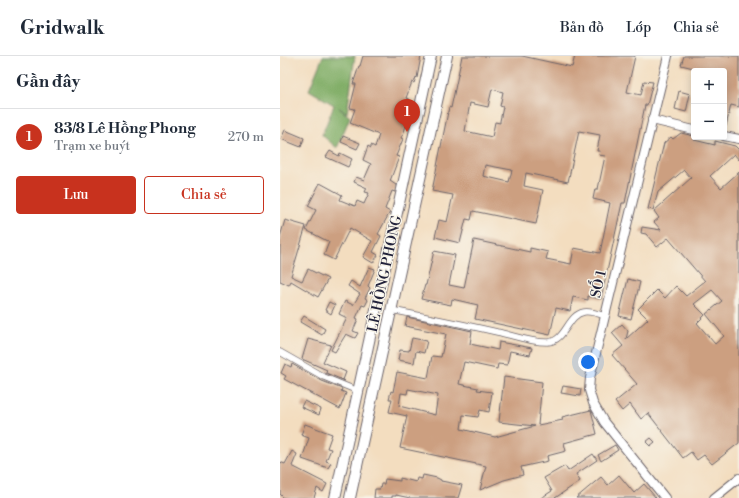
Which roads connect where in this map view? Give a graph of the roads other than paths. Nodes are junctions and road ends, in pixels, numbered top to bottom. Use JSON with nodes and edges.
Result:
{"nodes":[{"id":1,"x":430,"y":56,"type":"edge"},
{"id":2,"x":447,"y":56,"type":"edge"},
{"id":3,"x":668,"y":56,"type":"edge"},
{"id":4,"x":652,"y":120,"type":"junction"},
{"id":5,"x":691,"y":129,"type":"edge"},
{"id":6,"x":727,"y":137,"type":"edge"},
{"id":7,"x":739,"y":139,"type":"edge"},
{"id":8,"x":392,"y":310,"type":"junction"},
{"id":9,"x":605,"y":316,"type":"junction"},
{"id":10,"x":280,"y":352,"type":"edge"},
{"id":11,"x":358,"y":391,"type":"junction"},
{"id":12,"x":739,"y":478,"type":"edge"},
{"id":13,"x":335,"y":498,"type":"edge"},
{"id":14,"x":350,"y":498,"type":"edge"},
{"id":15,"x":665,"y":498,"type":"edge"},
{"id":16,"x":714,"y":498,"type":"edge"}],
"edges":[{"from":1,"to":11,"type":"highway","name":"LÊ HỒNG PHONG"},
{"from":2,"to":8,"type":"highway","name":"LÊ HỒNG PHONG"},
{"from":3,"to":4,"type":"street","name":"SỐ 1"},
{"from":4,"to":5,"type":"street"},
{"from":4,"to":9,"type":"street","name":"SỐ 1"},
{"from":6,"to":7,"type":"street"},
{"from":8,"to":9,"type":"street"},
{"from":8,"to":14,"type":"highway","name":"LÊ HỒNG PHONG"},
{"from":9,"to":15,"type":"street","name":"SỐ 1"},
{"from":10,"to":11,"type":"street"},
{"from":11,"to":13,"type":"highway","name":"LÊ HỒNG PHONG"},
{"from":12,"to":16,"type":"street"}]}
